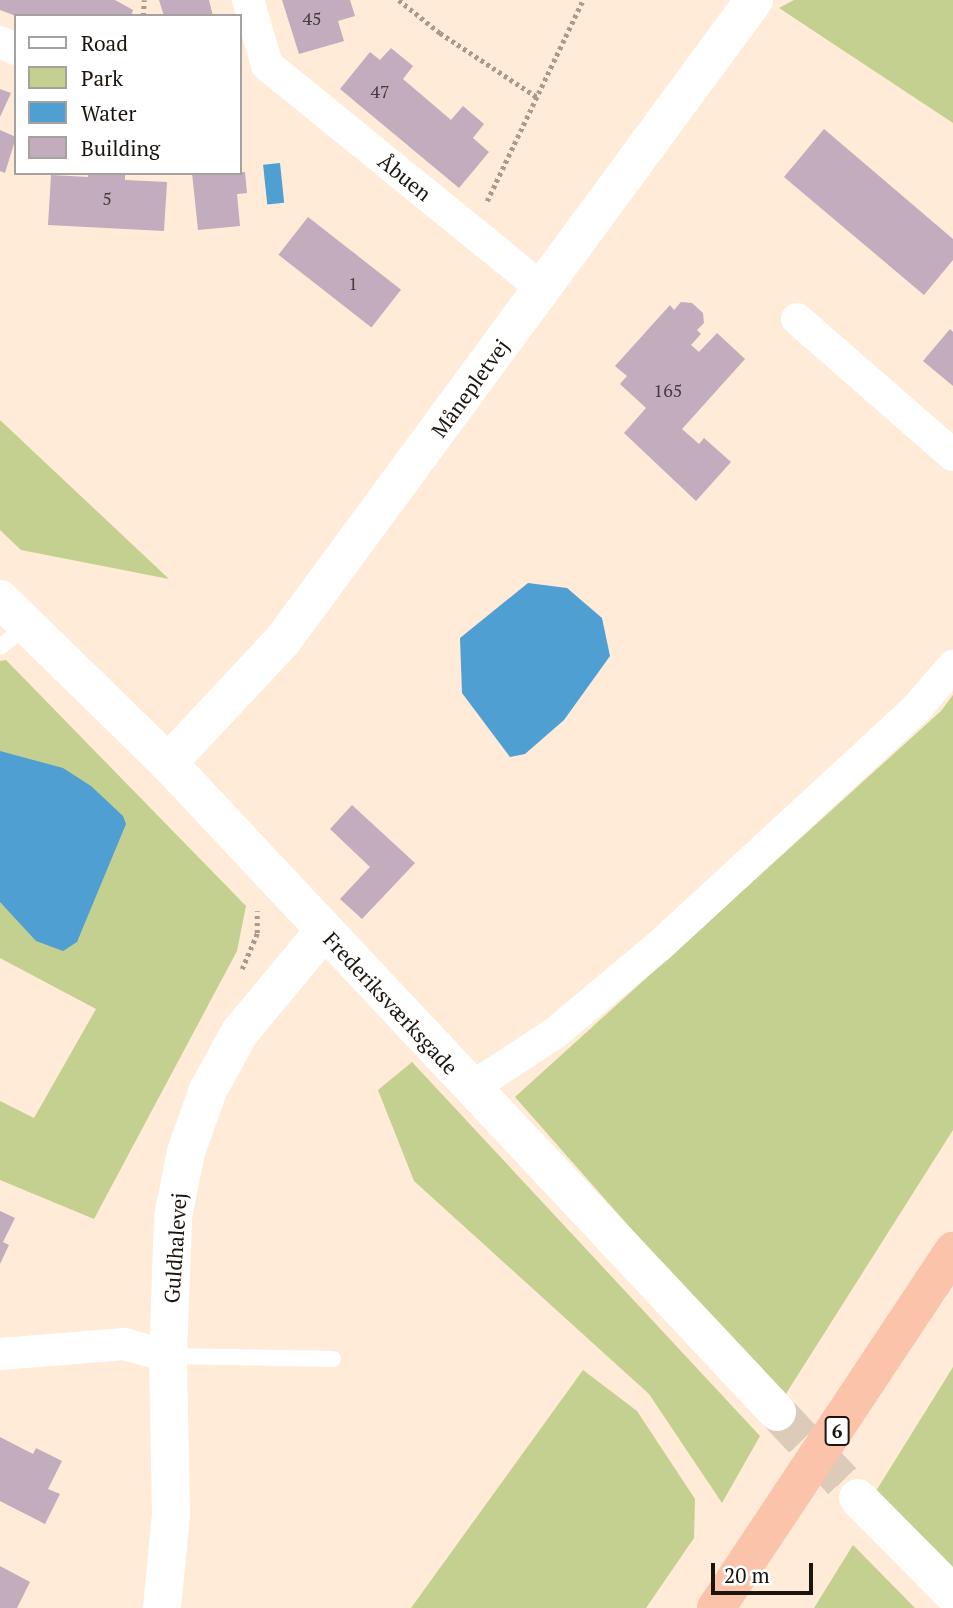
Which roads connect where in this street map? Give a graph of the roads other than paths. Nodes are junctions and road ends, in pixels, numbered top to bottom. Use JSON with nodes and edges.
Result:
{"nodes":[{"id":1,"x":248,"y":0,"type":"edge"},
{"id":2,"x":754,"y":0,"type":"edge"},
{"id":3,"x":253,"y":67,"type":"edge"},
{"id":4,"x":543,"y":289,"type":"junction"},
{"id":5,"x":797,"y":319,"type":"dead end"},
{"id":6,"x":953,"y":455,"type":"edge"},
{"id":7,"x":0,"y":599,"type":"edge"},
{"id":8,"x":14,"y":636,"type":"edge"},
{"id":9,"x":953,"y":666,"type":"edge"},
{"id":10,"x":168,"y":763,"type":"junction"},
{"id":11,"x":324,"y":930,"type":"junction"},
{"id":12,"x":471,"y":1088,"type":"junction"},
{"id":13,"x":953,"y":1251,"type":"edge"},
{"id":14,"x":0,"y":1354,"type":"edge"},
{"id":15,"x":168,"y":1356,"type":"junction"},
{"id":16,"x":333,"y":1359,"type":"dead end"},
{"id":17,"x":777,"y":1412,"type":"tunnel mouth"},
{"id":18,"x":858,"y":1498,"type":"tunnel mouth"},
{"id":19,"x":953,"y":1594,"type":"edge"},
{"id":20,"x":162,"y":1608,"type":"edge"},
{"id":21,"x":716,"y":1608,"type":"edge"}],
"edges":[{"from":1,"to":3,"type":"street","name":"Åbuen"},
{"from":2,"to":4,"type":"street","name":"Månepletvej"},
{"from":3,"to":4,"type":"street","name":"Åbuen"},
{"from":4,"to":10,"type":"street","name":"Månepletvej"},
{"from":5,"to":6,"type":"street"},
{"from":7,"to":8,"type":"street","name":"Frederiksværksgade"},
{"from":8,"to":10,"type":"street","name":"Frederiksværksgade"},
{"from":9,"to":12,"type":"street"},
{"from":10,"to":11,"type":"street","name":"Frederiksværksgade"},
{"from":11,"to":12,"type":"street","name":"Frederiksværksgade"},
{"from":11,"to":15,"type":"street","name":"Guldhalevej"},
{"from":12,"to":17,"type":"street","name":"Frederiksværksgade"},
{"from":13,"to":21,"type":"highway","number":"6"},
{"from":14,"to":15,"type":"street"},
{"from":15,"to":16,"type":"lane"},
{"from":15,"to":20,"type":"street","name":"Guldhalevej"},
{"from":18,"to":19,"type":"street"}]}
